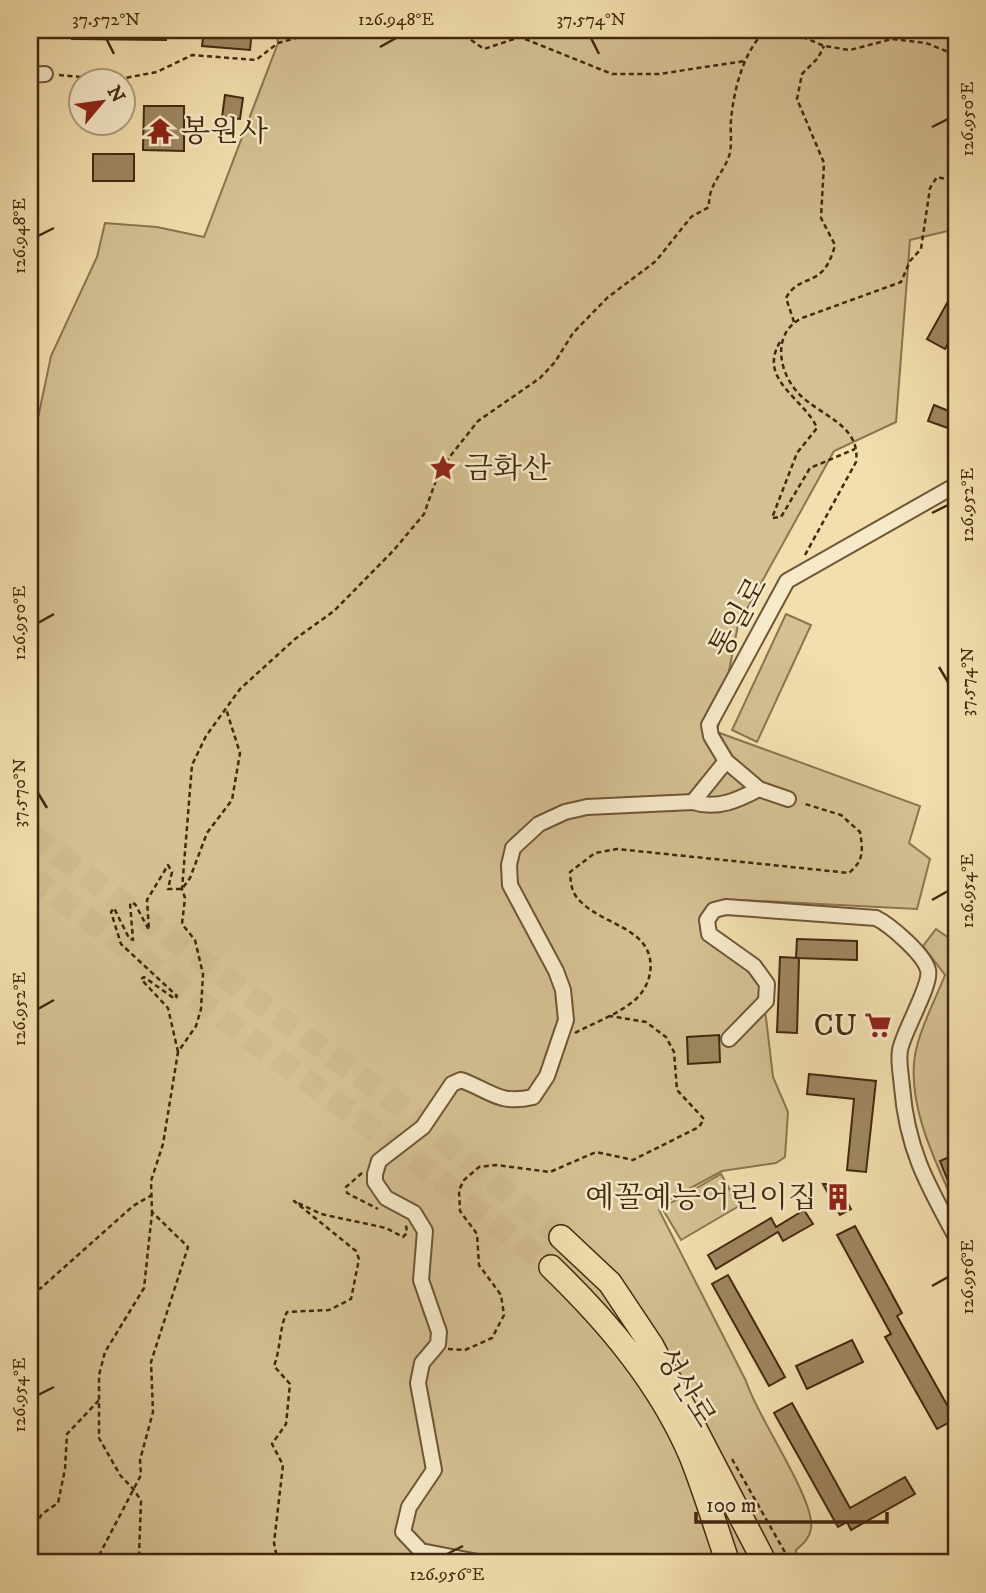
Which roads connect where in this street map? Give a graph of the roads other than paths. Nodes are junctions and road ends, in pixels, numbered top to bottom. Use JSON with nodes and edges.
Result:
{"nodes":[{"id":1,"x":46,"y":74,"type":"road end"},
{"id":2,"x":30,"y":75,"type":"edge"},
{"id":3,"x":956,"y":485,"type":"edge"},
{"id":4,"x":726,"y":761,"type":"junction"},
{"id":5,"x":759,"y":789,"type":"junction"},
{"id":6,"x":788,"y":799,"type":"road end"},
{"id":7,"x":693,"y":802,"type":"junction"},
{"id":8,"x":729,"y":1039,"type":"dead end"},
{"id":9,"x":561,"y":1237,"type":"tunnel mouth"},
{"id":10,"x":956,"y":1237,"type":"edge"},
{"id":11,"x":551,"y":1267,"type":"tunnel mouth"},
{"id":12,"x":690,"y":1455,"type":"junction"},
{"id":13,"x":716,"y":1464,"type":"junction"},
{"id":14,"x":483,"y":1563,"type":"edge"},
{"id":15,"x":728,"y":1563,"type":"edge"},
{"id":16,"x":750,"y":1563,"type":"edge"},
{"id":17,"x":765,"y":1563,"type":"edge"},
{"id":18,"x":781,"y":1563,"type":"edge"}],
"edges":[{"from":1,"to":2,"type":"street"},
{"from":3,"to":4,"type":"street","name":"통일로"},
{"from":4,"to":5,"type":"street"},
{"from":4,"to":7,"type":"street"},
{"from":5,"to":6,"type":"street"},
{"from":5,"to":7,"type":"street"},
{"from":7,"to":14,"type":"street"},
{"from":8,"to":10,"type":"street"},
{"from":9,"to":13,"type":"main road","name":"성산로"},
{"from":11,"to":12,"type":"main road","name":"성산로"},
{"from":12,"to":15,"type":"main road","name":"성산로"},
{"from":12,"to":16,"type":"main road"},
{"from":13,"to":17,"type":"main road"},
{"from":13,"to":18,"type":"main road"}]}
